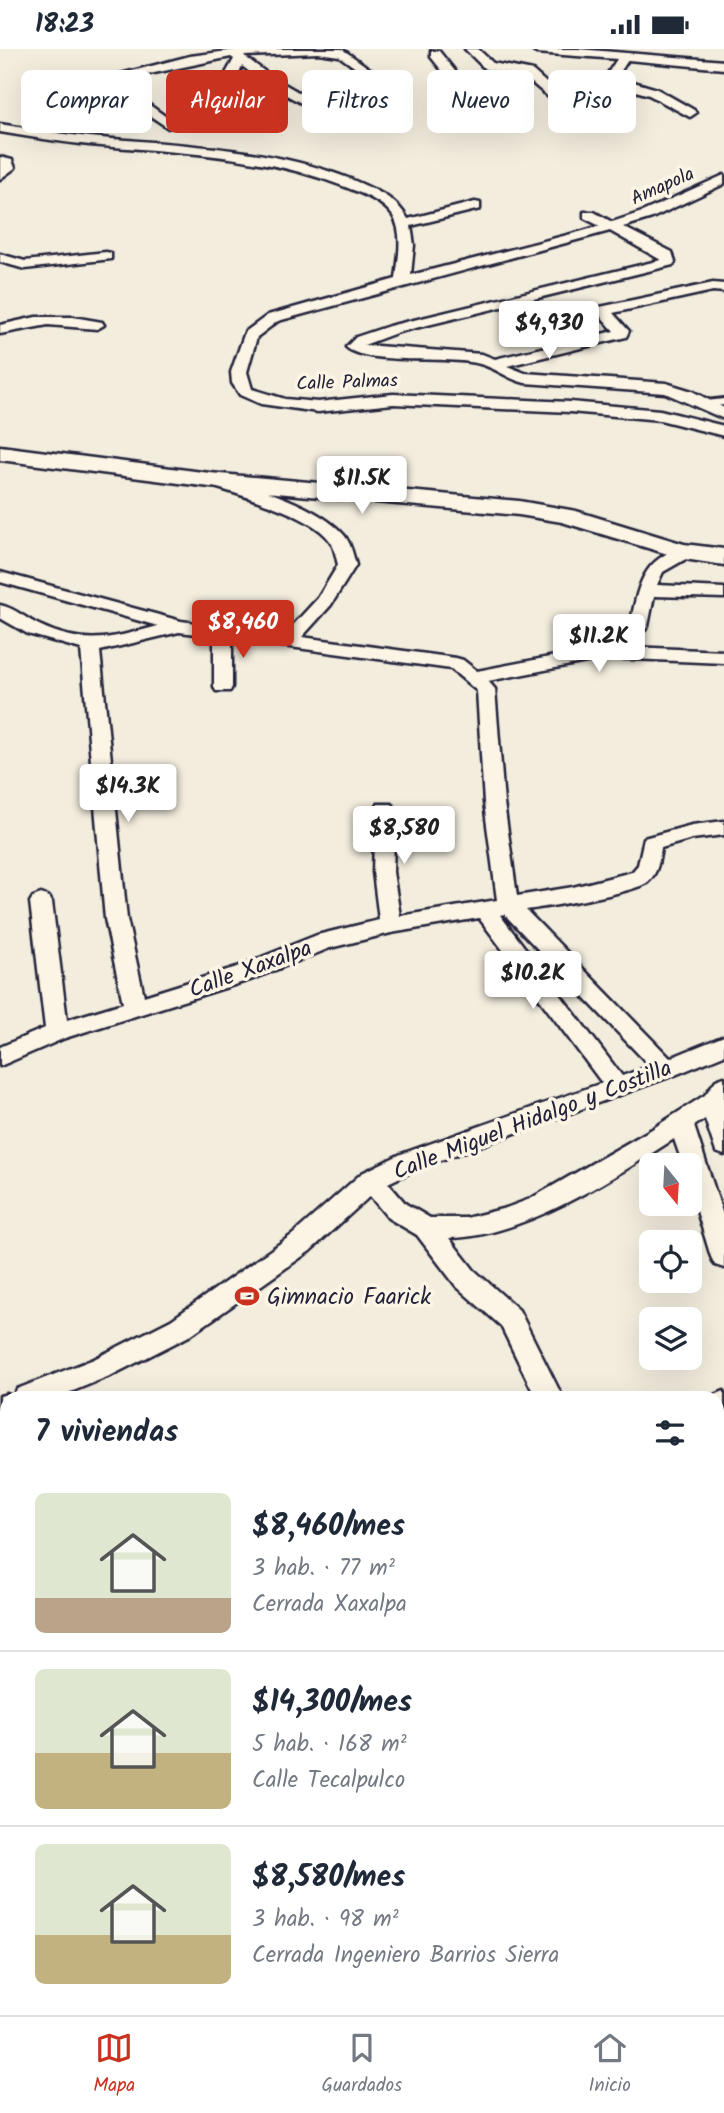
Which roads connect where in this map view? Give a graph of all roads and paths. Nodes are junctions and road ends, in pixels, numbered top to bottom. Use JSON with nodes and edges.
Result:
{"nodes":[{"id":1,"x":542,"y":49,"type":"edge"},
{"id":2,"x":285,"y":50,"type":"edge"},
{"id":3,"x":323,"y":50,"type":"edge"},
{"id":4,"x":461,"y":51,"type":"edge"},
{"id":5,"x":237,"y":56,"type":"junction"},
{"id":6,"x":624,"y":58,"type":"junction"},
{"id":7,"x":724,"y":65,"type":"edge"},
{"id":8,"x":150,"y":70,"type":"edge"},
{"id":9,"x":232,"y":70,"type":"edge"},
{"id":10,"x":366,"y":70,"type":"edge"},
{"id":11,"x":448,"y":70,"type":"edge"},
{"id":12,"x":548,"y":90,"type":"edge"},
{"id":13,"x":302,"y":99,"type":"edge"},
{"id":14,"x":690,"y":113,"type":"dead end"},
{"id":15,"x":0,"y":128,"type":"edge"},
{"id":16,"x":0,"y":161,"type":"edge"},
{"id":17,"x":0,"y":175,"type":"edge"},
{"id":18,"x":724,"y":179,"type":"edge"},
{"id":19,"x":475,"y":206,"type":"dead end"},
{"id":20,"x":589,"y":215,"type":"dead end"},
{"id":21,"x":404,"y":224,"type":"junction"},
{"id":22,"x":614,"y":226,"type":"junction"},
{"id":23,"x":106,"y":256,"type":"dead end"},
{"id":24,"x":0,"y":258,"type":"edge"},
{"id":25,"x":403,"y":282,"type":"junction"},
{"id":26,"x":724,"y":288,"type":"edge"},
{"id":27,"x":97,"y":325,"type":"dead end"},
{"id":28,"x":0,"y":330,"type":"edge"},
{"id":29,"x":495,"y":364,"type":"junction"},
{"id":30,"x":724,"y":402,"type":"edge"},
{"id":31,"x":706,"y":404,"type":"junction"},
{"id":32,"x":724,"y":414,"type":"edge"},
{"id":33,"x":724,"y":431,"type":"edge"},
{"id":34,"x":0,"y":453,"type":"edge"},
{"id":35,"x":210,"y":480,"type":"junction"},
{"id":36,"x":685,"y":552,"type":"junction"},
{"id":37,"x":724,"y":557,"type":"edge"},
{"id":38,"x":0,"y":577,"type":"edge"},
{"id":39,"x":646,"y":590,"type":"junction"},
{"id":40,"x":724,"y":593,"type":"edge"},
{"id":41,"x":0,"y":610,"type":"edge"},
{"id":42,"x":179,"y":626,"type":"junction"},
{"id":43,"x":639,"y":626,"type":"dead end"},
{"id":44,"x":223,"y":632,"type":"junction"},
{"id":45,"x":288,"y":642,"type":"junction"},
{"id":46,"x":90,"y":646,"type":"junction"},
{"id":47,"x":724,"y":657,"type":"edge"},
{"id":48,"x":473,"y":678,"type":"junction"},
{"id":49,"x":223,"y":687,"type":"dead end"},
{"id":50,"x":384,"y":809,"type":"dead end"},
{"id":51,"x":724,"y":828,"type":"edge"},
{"id":52,"x":41,"y":902,"type":"dead end"},
{"id":53,"x":508,"y":905,"type":"junction"},
{"id":54,"x":484,"y":909,"type":"junction"},
{"id":55,"x":391,"y":925,"type":"junction"},
{"id":56,"x":135,"y":1007,"type":"junction"},
{"id":57,"x":57,"y":1033,"type":"junction"},
{"id":58,"x":724,"y":1045,"type":"edge"},
{"id":59,"x":0,"y":1057,"type":"edge"},
{"id":60,"x":667,"y":1069,"type":"junction"},
{"id":61,"x":617,"y":1086,"type":"junction"},
{"id":62,"x":718,"y":1094,"type":"edge"},
{"id":63,"x":681,"y":1123,"type":"junction"},
{"id":64,"x":724,"y":1145,"type":"edge"},
{"id":65,"x":371,"y":1180,"type":"junction"},
{"id":66,"x":426,"y":1228,"type":"junction"},
{"id":67,"x":724,"y":1257,"type":"edge"},
{"id":68,"x":43,"y":1391,"type":"edge"},
{"id":69,"x":546,"y":1391,"type":"edge"}],
"edges":[{"from":1,"to":6,"type":"street"},
{"from":2,"to":3,"type":"street"},
{"from":2,"to":5,"type":"street"},
{"from":3,"to":10,"type":"street"},
{"from":4,"to":11,"type":"street"},
{"from":4,"to":12,"type":"street"},
{"from":5,"to":8,"type":"street"},
{"from":5,"to":9,"type":"street"},
{"from":5,"to":13,"type":"street"},
{"from":6,"to":7,"type":"street"},
{"from":6,"to":14,"type":"street"},
{"from":15,"to":21,"type":"street"},
{"from":16,"to":17,"type":"street"},
{"from":18,"to":22,"type":"street","name":"Amapola"},
{"from":19,"to":21,"type":"street"},
{"from":20,"to":22,"type":"street","name":"Calle Palmas"},
{"from":21,"to":25,"type":"street"},
{"from":22,"to":25,"type":"street","name":"Calle Palmas"},
{"from":22,"to":29,"type":"street","name":"Calle Palmas"},
{"from":23,"to":24,"type":"street"},
{"from":25,"to":33,"type":"street","name":"Calle Palmas"},
{"from":26,"to":29,"type":"street","name":"Calle Palmas"},
{"from":27,"to":28,"type":"street"},
{"from":29,"to":31,"type":"street","name":"Calle Palmas"},
{"from":30,"to":31,"type":"lane"},
{"from":31,"to":32,"type":"street","name":"Calle Palmas"},
{"from":34,"to":35,"type":"main road"},
{"from":35,"to":36,"type":"main road"},
{"from":35,"to":45,"type":"street"},
{"from":36,"to":37,"type":"main road"},
{"from":36,"to":39,"type":"street"},
{"from":38,"to":42,"type":"street"},
{"from":39,"to":40,"type":"street"},
{"from":39,"to":43,"type":"street"},
{"from":41,"to":46,"type":"street"},
{"from":42,"to":44,"type":"street"},
{"from":42,"to":46,"type":"street"},
{"from":44,"to":45,"type":"street"},
{"from":44,"to":49,"type":"street"},
{"from":45,"to":48,"type":"street"},
{"from":46,"to":56,"type":"street"},
{"from":47,"to":48,"type":"street"},
{"from":48,"to":53,"type":"street"},
{"from":50,"to":55,"type":"street"},
{"from":51,"to":53,"type":"street","name":"Calle Xaxalpa"},
{"from":52,"to":57,"type":"street"},
{"from":53,"to":54,"type":"street","name":"Calle Xaxalpa"},
{"from":53,"to":60,"type":"street"},
{"from":54,"to":55,"type":"street","name":"Calle Xaxalpa"},
{"from":54,"to":61,"type":"street"},
{"from":55,"to":56,"type":"street","name":"Calle Xaxalpa"},
{"from":56,"to":57,"type":"street","name":"Calle Xaxalpa"},
{"from":57,"to":59,"type":"street","name":"Calle Xaxalpa"},
{"from":58,"to":60,"type":"street","name":"Calle Miguel Hidalgo y Costilla"},
{"from":60,"to":61,"type":"street","name":"Calle Miguel Hidalgo y Costilla"},
{"from":61,"to":65,"type":"street","name":"Calle Miguel Hidalgo y Costilla"},
{"from":62,"to":63,"type":"street"},
{"from":62,"to":64,"type":"street"},
{"from":63,"to":66,"type":"street"},
{"from":63,"to":67,"type":"street"},
{"from":65,"to":66,"type":"street"},
{"from":65,"to":68,"type":"street","name":"Calle Miguel Hidalgo y Costilla"},
{"from":66,"to":69,"type":"street"}]}
